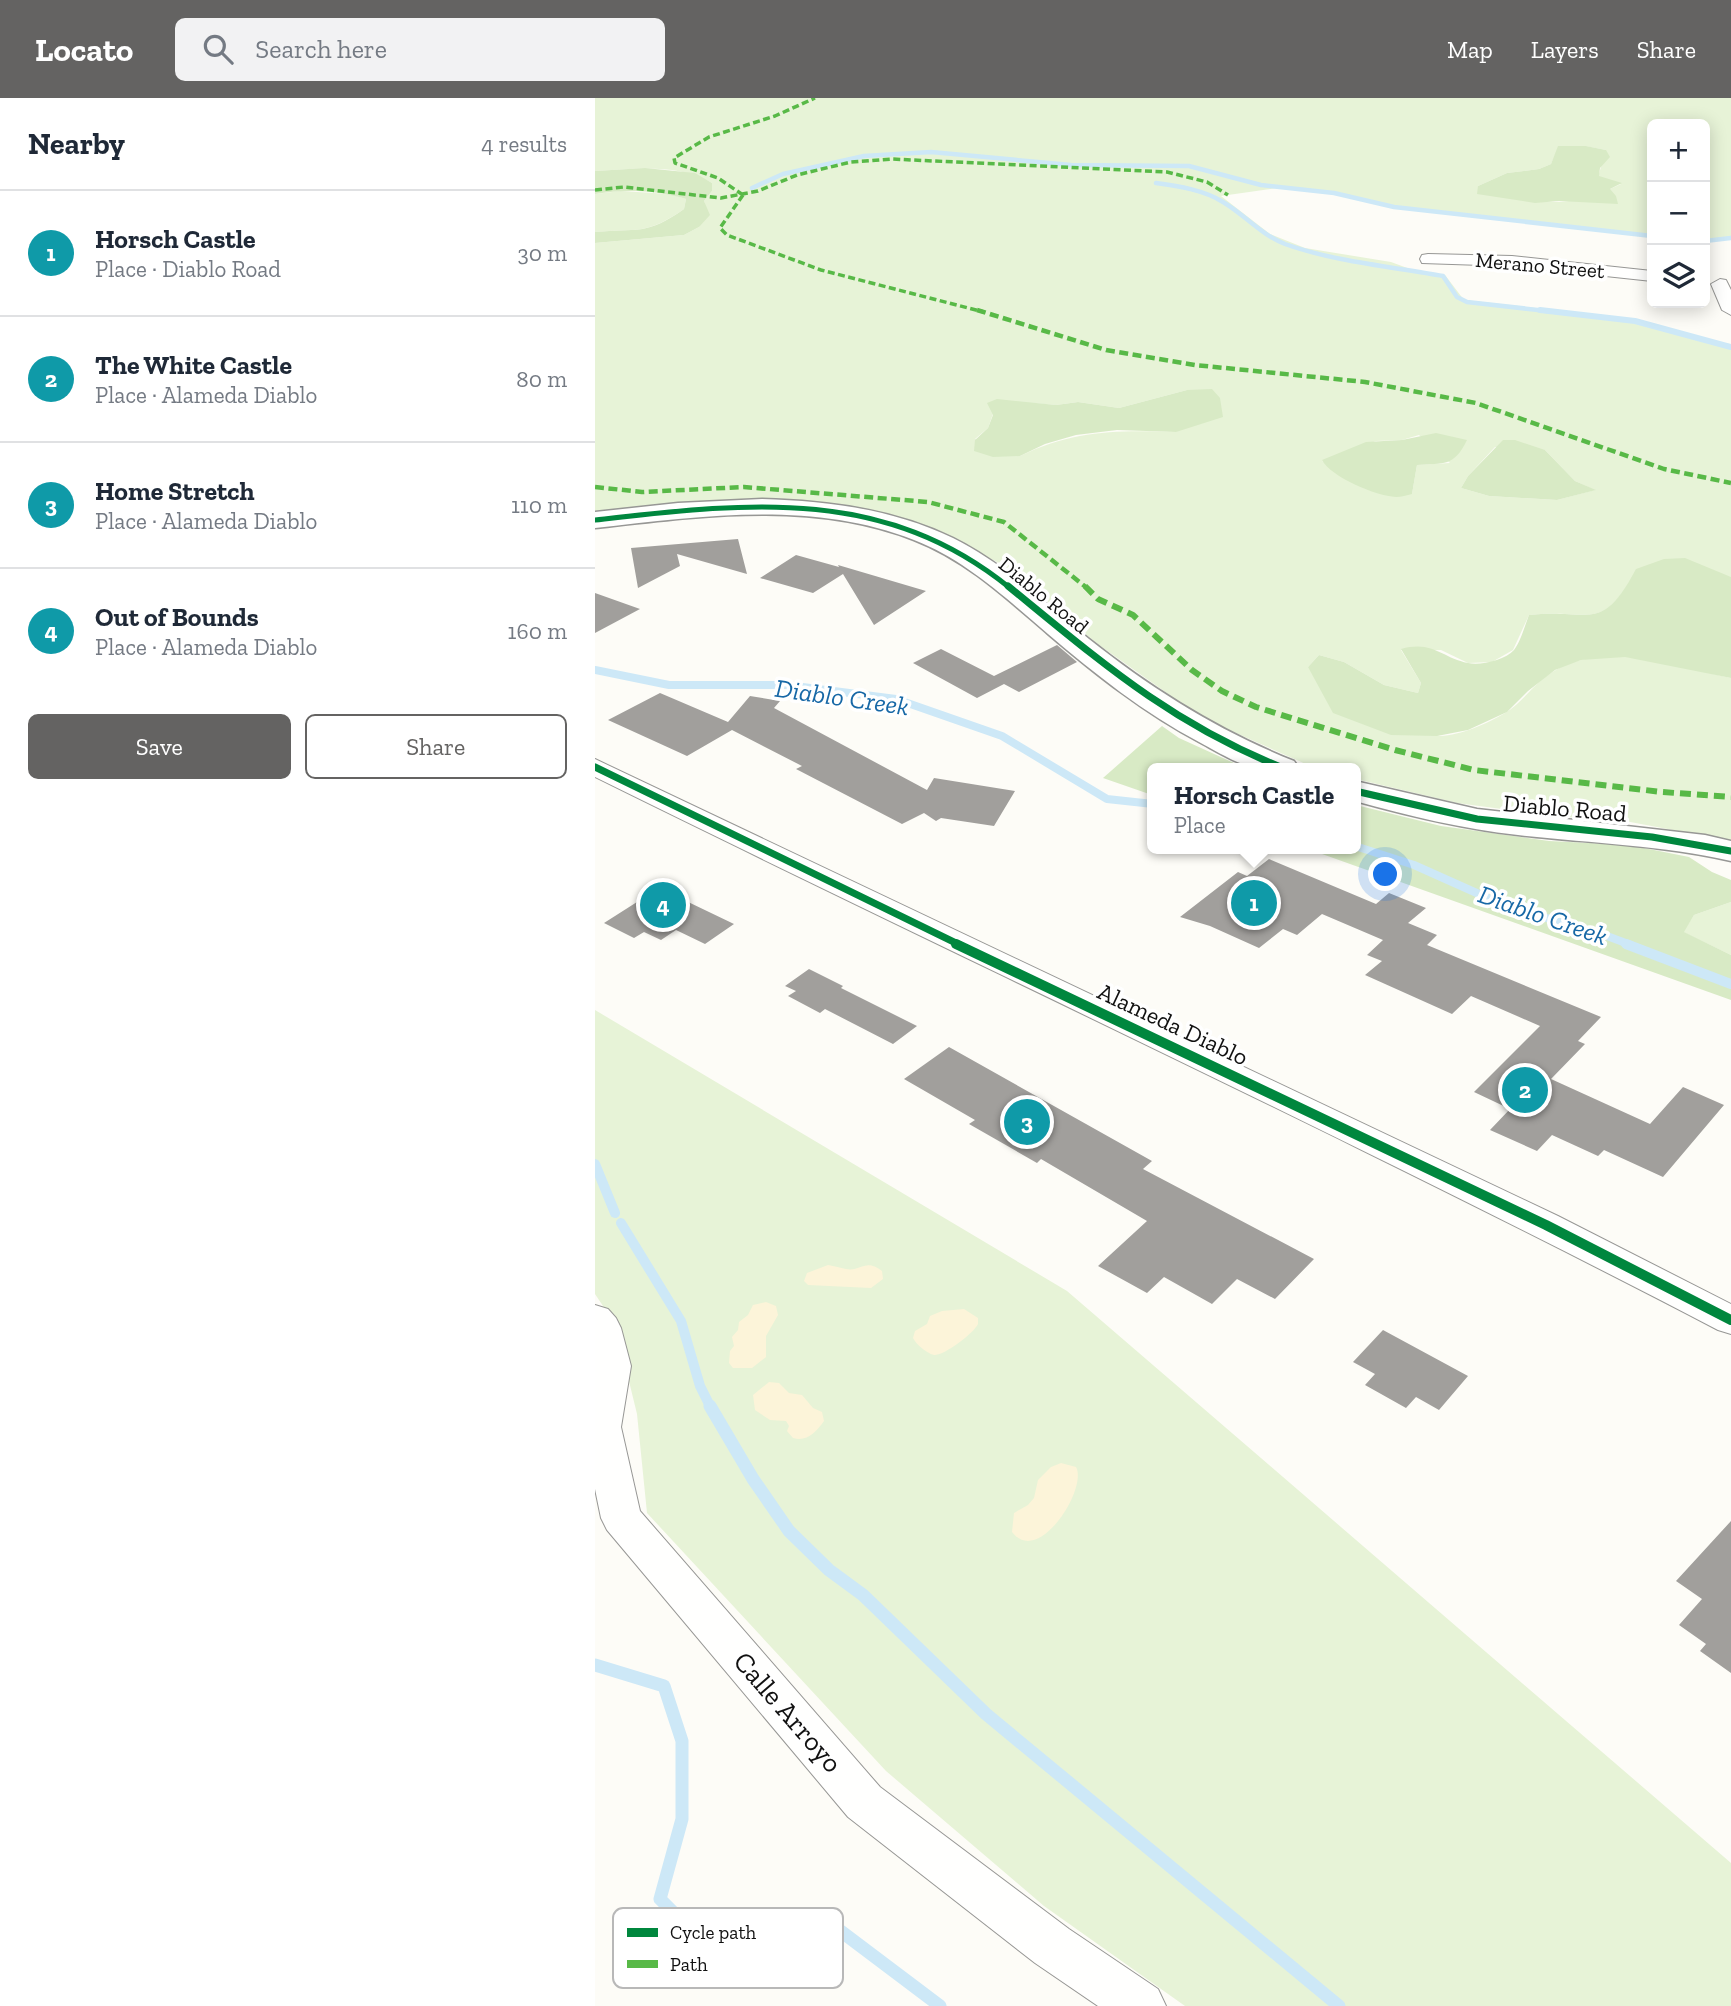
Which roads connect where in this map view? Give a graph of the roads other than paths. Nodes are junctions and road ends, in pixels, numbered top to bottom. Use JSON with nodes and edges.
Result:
{"nodes":[{"id":1,"x":1428,"y":258,"type":"dead end"},
{"id":2,"x":1647,"y":275,"type":"edge"},
{"id":3,"x":1719,"y":284,"type":"edge"},
{"id":4,"x":1731,"y":310,"type":"edge"},
{"id":5,"x":595,"y":520,"type":"edge"},
{"id":6,"x":1272,"y":763,"type":"edge"},
{"id":7,"x":595,"y":767,"type":"edge"},
{"id":8,"x":1361,"y":792,"type":"edge"},
{"id":9,"x":1731,"y":850,"type":"edge"},
{"id":10,"x":595,"y":1319,"type":"edge"},
{"id":11,"x":1731,"y":1320,"type":"edge"},
{"id":12,"x":1141,"y":2006,"type":"edge"}],
"edges":[{"from":1,"to":2,"type":"street","name":"Merano Street"},
{"from":3,"to":4,"type":"street"},
{"from":5,"to":6,"type":"street","name":"Diablo Road"},
{"from":7,"to":11,"type":"street","name":"Alameda Diablo"},
{"from":8,"to":9,"type":"street","name":"Diablo Road"},
{"from":10,"to":12,"type":"street","name":"Calle Arroyo"}]}
